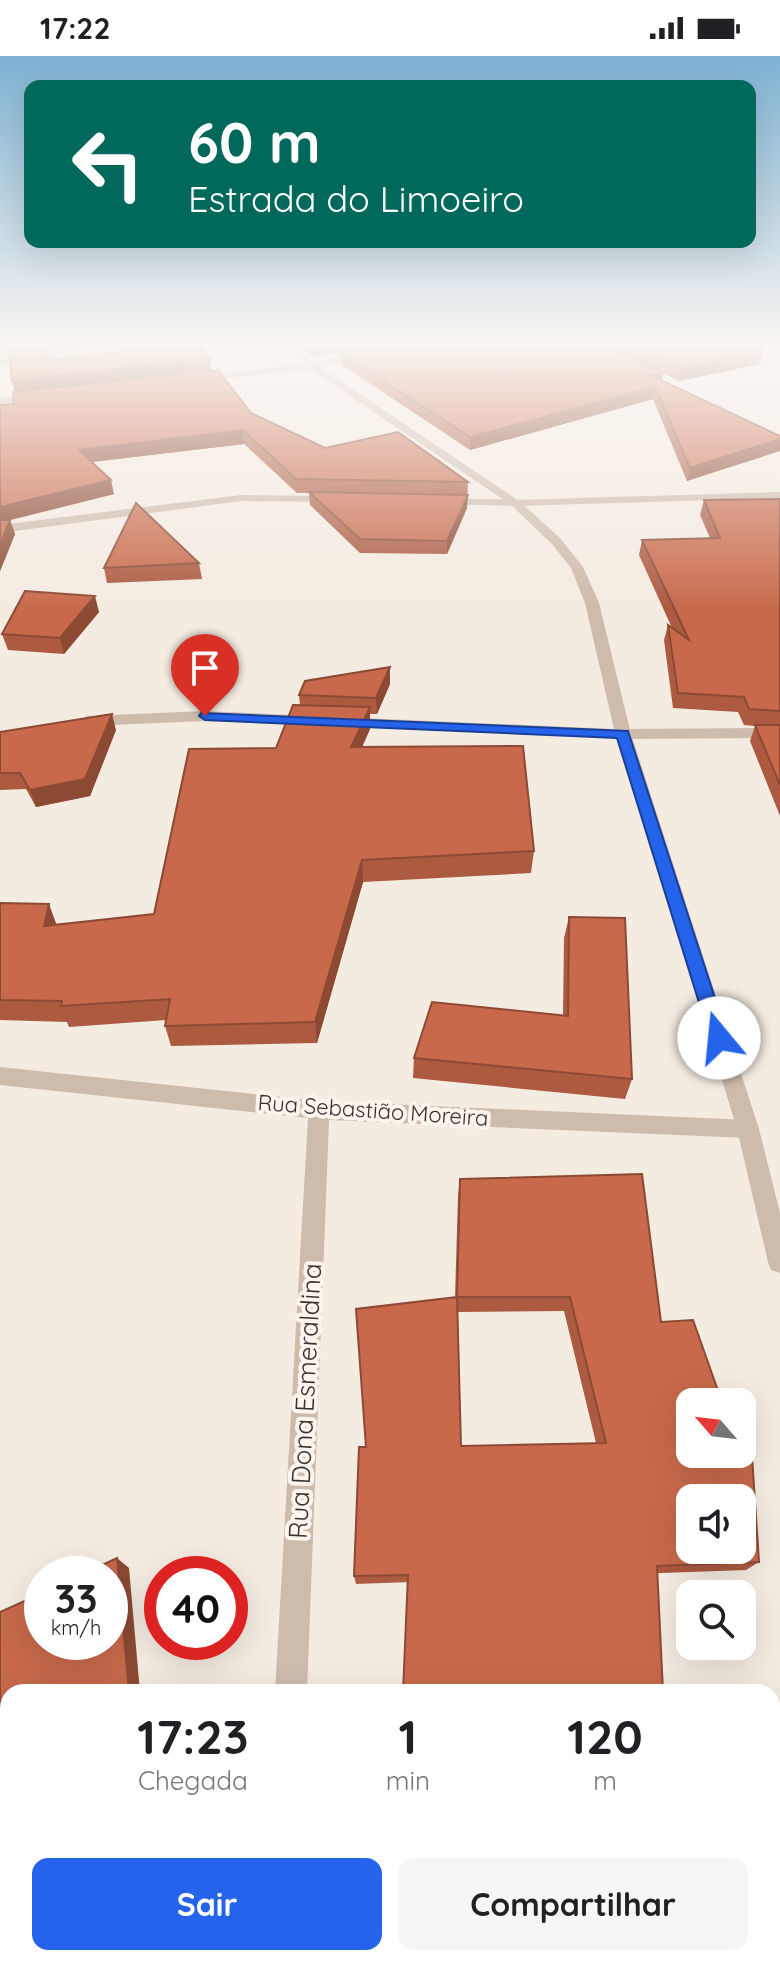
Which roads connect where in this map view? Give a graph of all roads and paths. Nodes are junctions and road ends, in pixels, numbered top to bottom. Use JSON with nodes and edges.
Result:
{"nodes":[{"id":1,"x":408,"y":431,"type":"edge"},
{"id":2,"x":780,"y":495,"type":"edge"},
{"id":3,"x":357,"y":499,"type":"edge"},
{"id":4,"x":420,"y":501,"type":"edge"},
{"id":5,"x":515,"y":503,"type":"junction"},
{"id":6,"x":0,"y":529,"type":"edge"},
{"id":7,"x":75,"y":722,"type":"edge"},
{"id":8,"x":780,"y":733,"type":"edge"},
{"id":9,"x":623,"y":734,"type":"junction"},
{"id":10,"x":0,"y":1076,"type":"edge"},
{"id":11,"x":319,"y":1110,"type":"junction"},
{"id":12,"x":748,"y":1129,"type":"junction"},
{"id":13,"x":780,"y":1262,"type":"edge"},
{"id":14,"x":291,"y":1684,"type":"edge"}],
"edges":[{"from":1,"to":5,"type":"street"},
{"from":2,"to":5,"type":"street"},
{"from":3,"to":6,"type":"street"},
{"from":4,"to":5,"type":"street"},
{"from":5,"to":9,"type":"street"},
{"from":7,"to":9,"type":"street"},
{"from":8,"to":9,"type":"street"},
{"from":9,"to":12,"type":"street"},
{"from":10,"to":11,"type":"street","name":"Rua Sebastião Moreira"},
{"from":11,"to":12,"type":"street","name":"Rua Sebastião Moreira"},
{"from":11,"to":14,"type":"street","name":"Rua Dona Esmeraldina"},
{"from":12,"to":13,"type":"street"}]}
